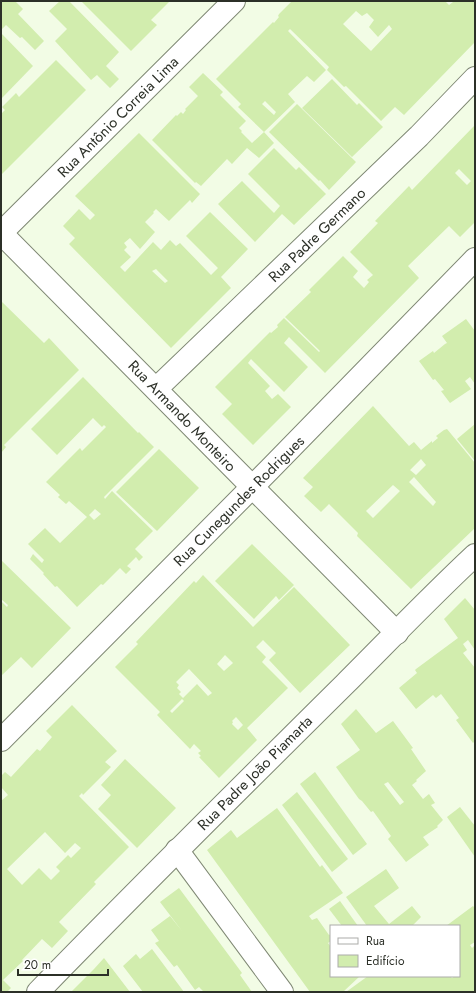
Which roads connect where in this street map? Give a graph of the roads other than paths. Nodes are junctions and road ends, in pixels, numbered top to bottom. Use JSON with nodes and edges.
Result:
{"nodes":[{"id":1,"x":234,"y":1,"type":"edge"},
{"id":2,"x":475,"y":78,"type":"edge"},
{"id":3,"x":1,"y":233,"type":"edge"},
{"id":4,"x":475,"y":260,"type":"edge"},
{"id":5,"x":156,"y":390,"type":"junction"},
{"id":6,"x":252,"y":488,"type":"junction"},
{"id":7,"x":475,"y":555,"type":"edge"},
{"id":8,"x":397,"y":633,"type":"junction"},
{"id":9,"x":1,"y":740,"type":"edge"},
{"id":10,"x":177,"y":850,"type":"junction"},
{"id":11,"x":38,"y":992,"type":"edge"},
{"id":12,"x":282,"y":992,"type":"edge"}],
"edges":[{"from":1,"to":3,"type":"street","name":"Rua Antônio Correia Lima"},
{"from":2,"to":5,"type":"street","name":"Rua Padre Germano"},
{"from":3,"to":5,"type":"street","name":"Rua Armando Monteiro"},
{"from":4,"to":6,"type":"street","name":"Rua Cunegundes Rodrigues"},
{"from":5,"to":6,"type":"street","name":"Rua Armando Monteiro"},
{"from":6,"to":8,"type":"street","name":"Rua Armando Monteiro"},
{"from":6,"to":9,"type":"street","name":"Rua Cunegundes Rodrigues"},
{"from":7,"to":8,"type":"street","name":"Rua Padre João Piamarta"},
{"from":8,"to":10,"type":"street","name":"Rua Padre João Piamarta"},
{"from":10,"to":11,"type":"street","name":"Rua Padre João Piamarta"},
{"from":10,"to":12,"type":"street"}]}
